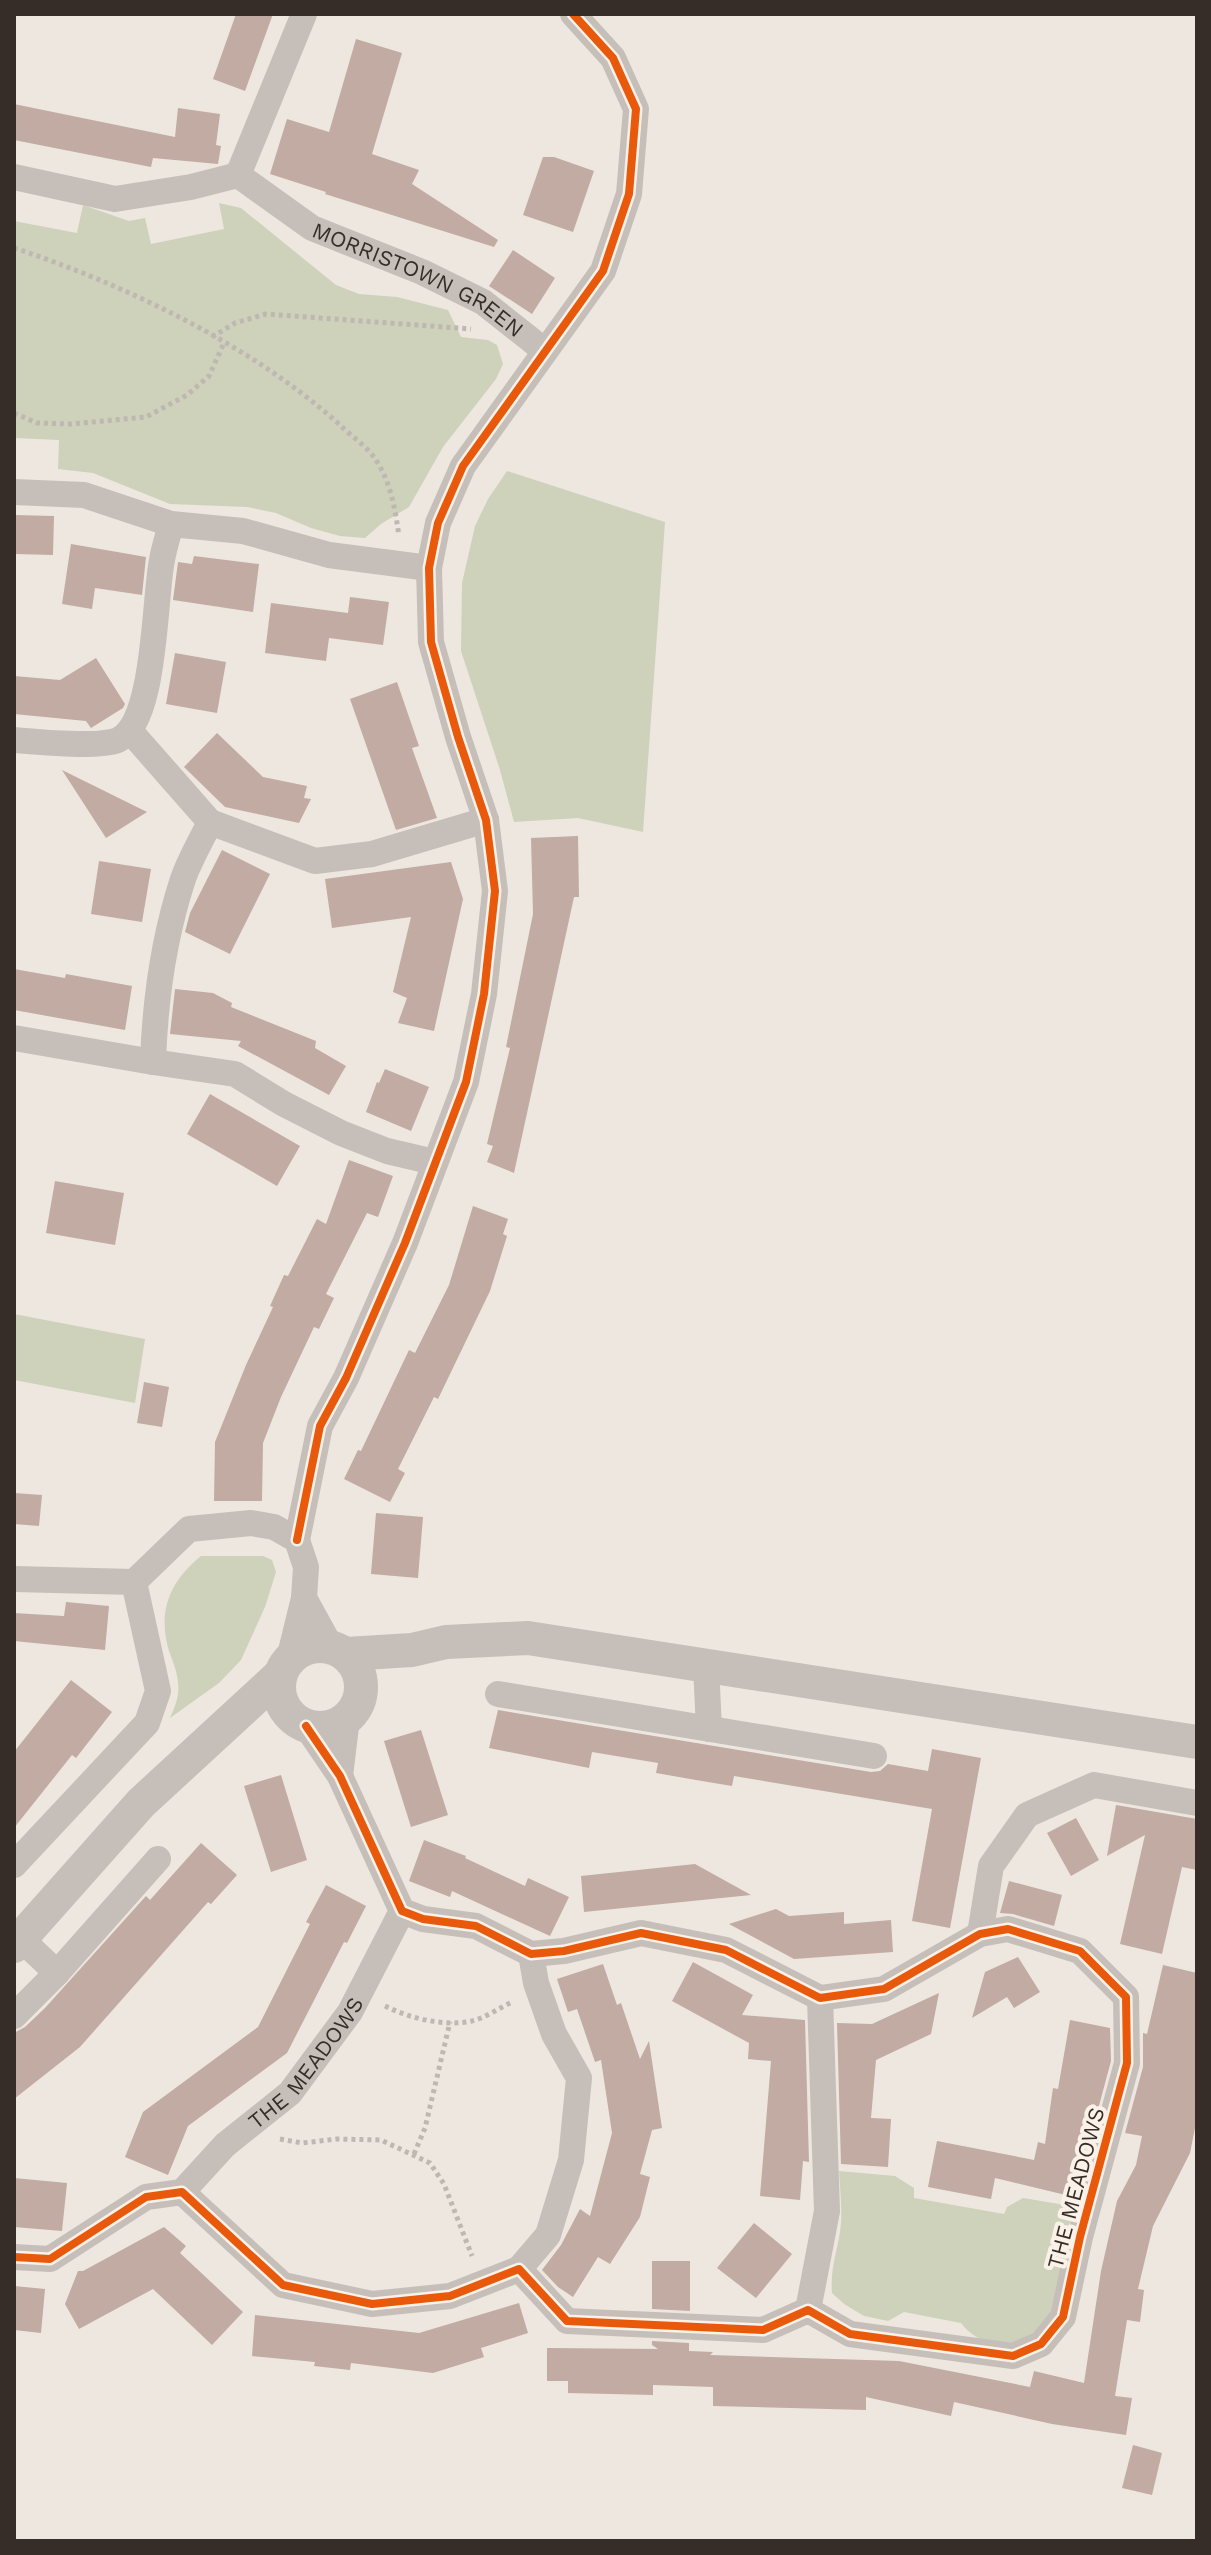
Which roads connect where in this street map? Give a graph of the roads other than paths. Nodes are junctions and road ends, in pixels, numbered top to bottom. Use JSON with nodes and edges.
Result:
{"nodes":[{"id":1,"x":304,"y":14,"type":"edge"},
{"id":2,"x":573,"y":14,"type":"edge"},
{"id":3,"x":238,"y":175,"type":"junction"},
{"id":4,"x":14,"y":177,"type":"edge"},
{"id":5,"x":545,"y":351,"type":"junction"},
{"id":6,"x":14,"y":492,"type":"edge"},
{"id":7,"x":171,"y":524,"type":"junction"},
{"id":8,"x":416,"y":566,"type":"junction"},
{"id":9,"x":131,"y":732,"type":"junction"},
{"id":10,"x":14,"y":740,"type":"edge"},
{"id":11,"x":486,"y":820,"type":"junction"},
{"id":12,"x":210,"y":822,"type":"junction"},
{"id":13,"x":14,"y":1038,"type":"edge"},
{"id":14,"x":153,"y":1062,"type":"junction"},
{"id":15,"x":434,"y":1162,"type":"junction"},
{"id":16,"x":297,"y":1540,"type":"junction"},
{"id":17,"x":14,"y":1579,"type":"edge"},
{"id":18,"x":134,"y":1582,"type":"junction"},
{"id":19,"x":304,"y":1598,"type":"junction"},
{"id":20,"x":338,"y":1650,"type":"junction"},
{"id":21,"x":412,"y":1650,"type":"junction"},
{"id":22,"x":706,"y":1665,"type":"junction"},
{"id":23,"x":285,"y":1667,"type":"junction"},
{"id":24,"x":498,"y":1694,"type":"dead end"},
{"id":25,"x":354,"y":1706,"type":"junction"},
{"id":26,"x":239,"y":1715,"type":"junction"},
{"id":27,"x":299,"y":1722,"type":"junction"},
{"id":28,"x":709,"y":1729,"type":"junction"},
{"id":29,"x":1197,"y":1742,"type":"edge"},
{"id":30,"x":874,"y":1756,"type":"dead end"},
{"id":31,"x":340,"y":1776,"type":"junction"},
{"id":32,"x":1197,"y":1803,"type":"edge"},
{"id":33,"x":158,"y":1859,"type":"dead end"},
{"id":34,"x":14,"y":1865,"type":"edge"},
{"id":35,"x":402,"y":1911,"type":"junction"},
{"id":36,"x":980,"y":1934,"type":"junction"},
{"id":37,"x":18,"y":1943,"type":"edge"},
{"id":38,"x":531,"y":1954,"type":"junction"},
{"id":39,"x":57,"y":1973,"type":"junction"},
{"id":40,"x":820,"y":1998,"type":"junction"},
{"id":41,"x":14,"y":2016,"type":"edge"},
{"id":42,"x":182,"y":2192,"type":"junction"},
{"id":43,"x":14,"y":2257,"type":"edge"},
{"id":44,"x":519,"y":2269,"type":"junction"},
{"id":45,"x":808,"y":2310,"type":"junction"}],
"edges":[{"from":1,"to":3,"type":"street"},
{"from":2,"to":5,"type":"street"},
{"from":3,"to":4,"type":"street"},
{"from":3,"to":5,"type":"street","name":"MORRISTOWN GREEN"},
{"from":5,"to":8,"type":"street","name":"MORRISTOWN GREEN"},
{"from":6,"to":7,"type":"street"},
{"from":7,"to":8,"type":"street"},
{"from":7,"to":9,"type":"street"},
{"from":8,"to":11,"type":"street","name":"MORRISTOWN GREEN"},
{"from":9,"to":10,"type":"street"},
{"from":9,"to":12,"type":"street"},
{"from":11,"to":12,"type":"street"},
{"from":11,"to":15,"type":"street","name":"MORRISTOWN GREEN"},
{"from":12,"to":14,"type":"street"},
{"from":13,"to":14,"type":"street"},
{"from":14,"to":15,"type":"street"},
{"from":15,"to":16,"type":"street","name":"MORRISTOWN GREEN"},
{"from":16,"to":18,"type":"street"},
{"from":16,"to":19,"type":"street"},
{"from":17,"to":18,"type":"street"},
{"from":18,"to":34,"type":"street"},
{"from":19,"to":20,"type":"street"},
{"from":19,"to":23,"type":"street"},
{"from":20,"to":21,"type":"street"},
{"from":20,"to":23,"type":"street"},
{"from":20,"to":25,"type":"street"},
{"from":21,"to":22,"type":"street"},
{"from":21,"to":25,"type":"street"},
{"from":22,"to":28,"type":"street"},
{"from":22,"to":29,"type":"street"},
{"from":23,"to":26,"type":"street"},
{"from":23,"to":27,"type":"street"},
{"from":24,"to":28,"type":"street"},
{"from":25,"to":27,"type":"street"},
{"from":25,"to":31,"type":"street"},
{"from":26,"to":27,"type":"street"},
{"from":26,"to":37,"type":"street"},
{"from":27,"to":31,"type":"street"},
{"from":28,"to":30,"type":"street"},
{"from":31,"to":35,"type":"street"},
{"from":32,"to":36,"type":"street"},
{"from":33,"to":39,"type":"street"},
{"from":35,"to":38,"type":"street"},
{"from":35,"to":42,"type":"street","name":"THE MEADOWS"},
{"from":36,"to":40,"type":"street","name":"THE MEADOWS"},
{"from":36,"to":45,"type":"street","name":"THE MEADOWS"},
{"from":37,"to":39,"type":"street"},
{"from":38,"to":40,"type":"street"},
{"from":38,"to":44,"type":"street"},
{"from":39,"to":41,"type":"street"},
{"from":40,"to":45,"type":"street"},
{"from":42,"to":43,"type":"street"},
{"from":42,"to":44,"type":"street"},
{"from":44,"to":45,"type":"street"}]}
